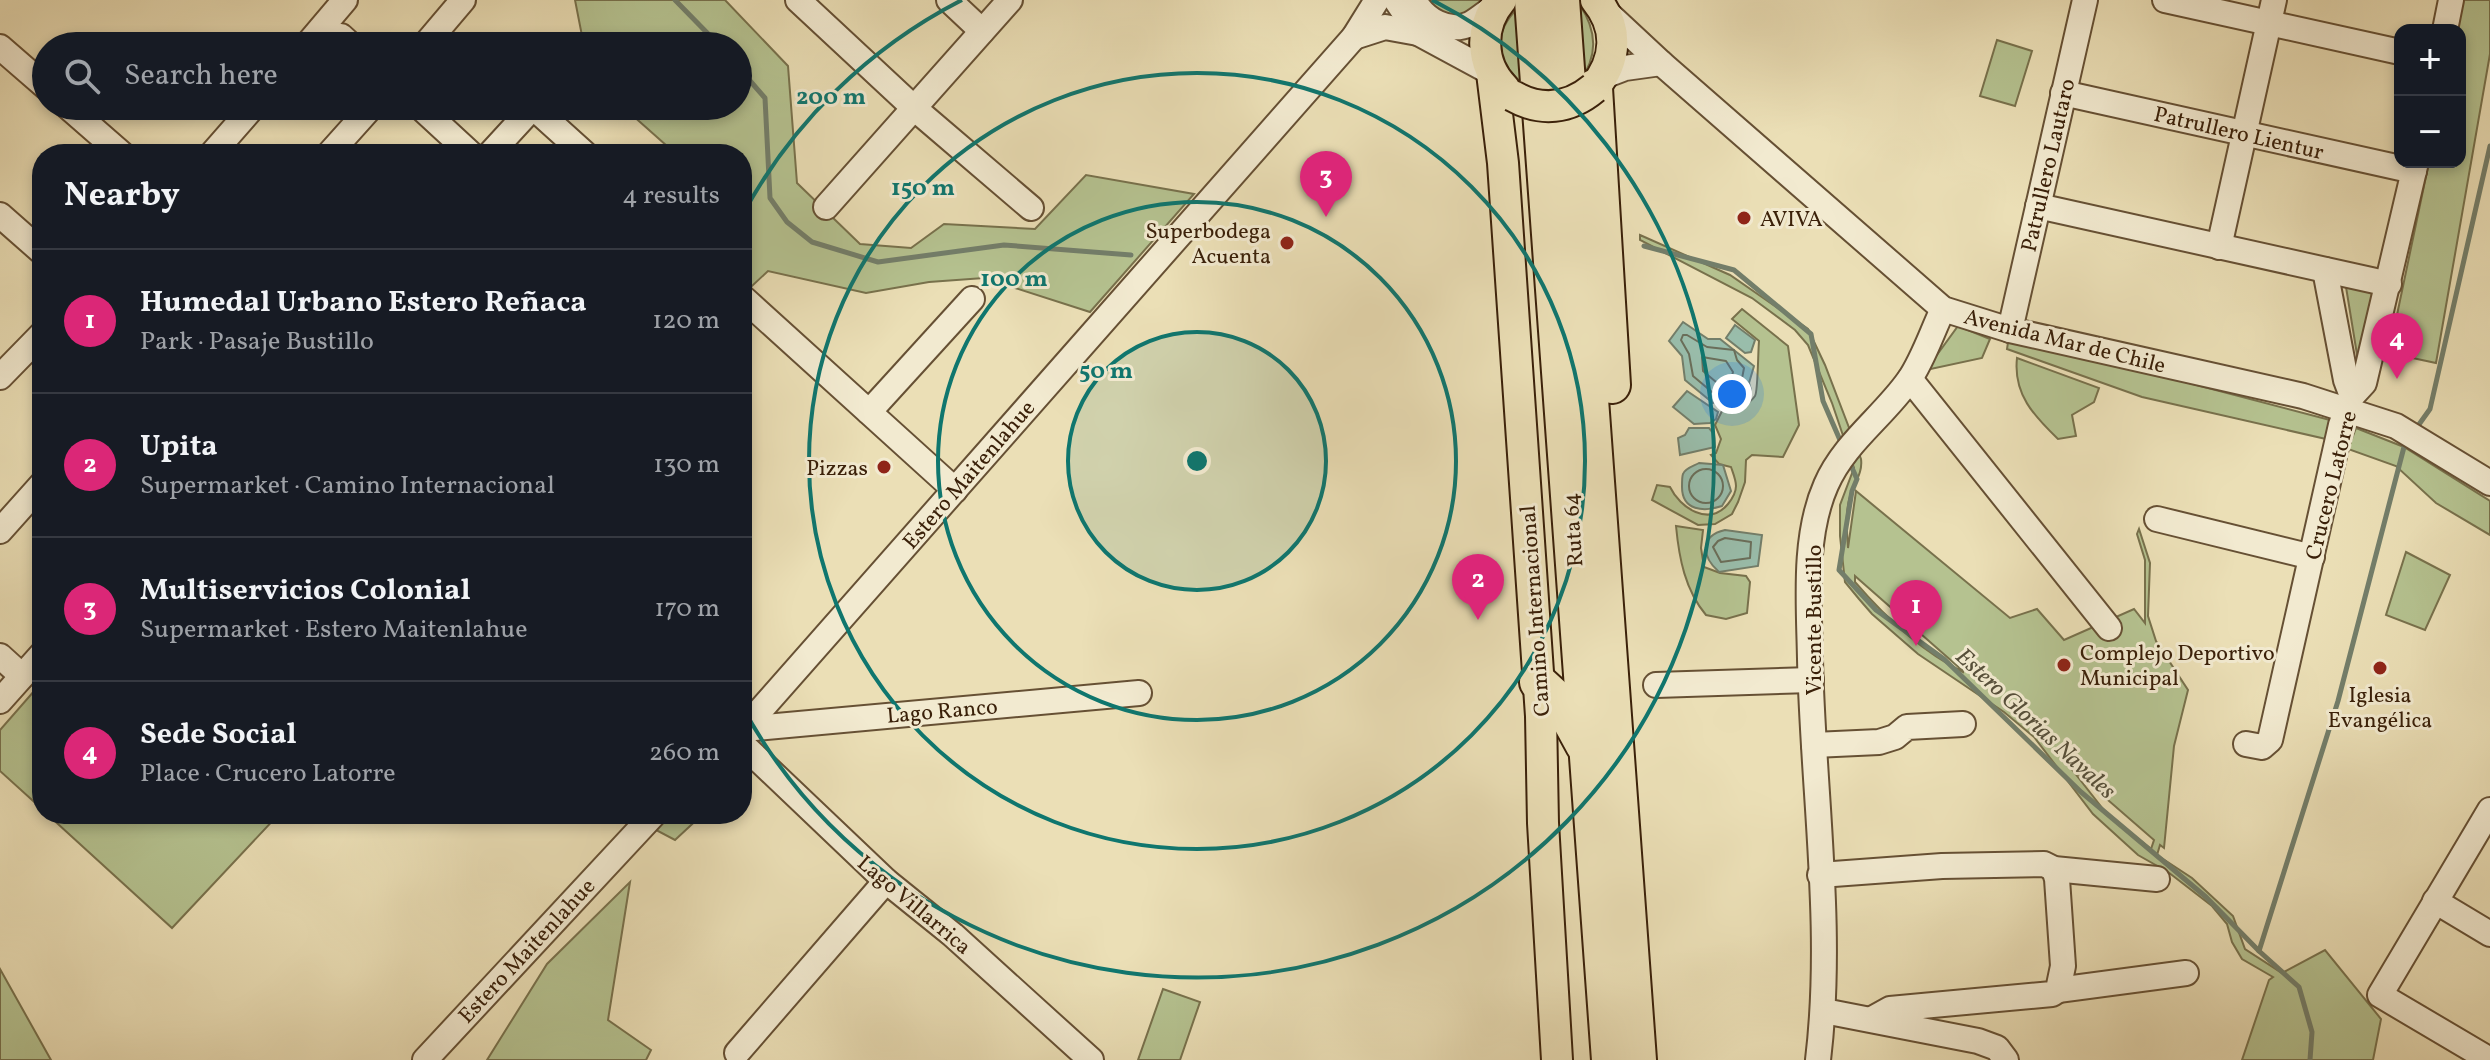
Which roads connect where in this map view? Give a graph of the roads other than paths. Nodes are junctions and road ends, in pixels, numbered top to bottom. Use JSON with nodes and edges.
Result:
{"nodes":[{"id":1,"x":345,"y":0,"type":"edge"},
{"id":2,"x":463,"y":0,"type":"edge"},
{"id":3,"x":798,"y":0,"type":"edge"},
{"id":4,"x":949,"y":0,"type":"edge"},
{"id":5,"x":1010,"y":0,"type":"edge"},
{"id":6,"x":1377,"y":0,"type":"edge"},
{"id":7,"x":1396,"y":0,"type":"edge"},
{"id":8,"x":1414,"y":0,"type":"edge"},
{"id":9,"x":1533,"y":0,"type":"edge"},
{"id":10,"x":1561,"y":0,"type":"edge"},
{"id":11,"x":2085,"y":0,"type":"edge"},
{"id":12,"x":2165,"y":0,"type":"edge"},
{"id":13,"x":2451,"y":0,"type":"edge"},
{"id":14,"x":1499,"y":2,"type":"edge"},
{"id":15,"x":1600,"y":5,"type":"edge"},
{"id":16,"x":2272,"y":12,"type":"edge"},
{"id":17,"x":2446,"y":24,"type":"edge"},
{"id":18,"x":982,"y":31,"type":"junction"},
{"id":19,"x":318,"y":32,"type":"edge"},
{"id":20,"x":436,"y":32,"type":"edge"},
{"id":21,"x":1418,"y":33,"type":"junction"},
{"id":22,"x":1354,"y":37,"type":"junction"},
{"id":23,"x":0,"y":47,"type":"edge"},
{"id":24,"x":2394,"y":50,"type":"edge"},
{"id":25,"x":1661,"y":63,"type":"junction"},
{"id":26,"x":1492,"y":73,"type":"junction"},
{"id":27,"x":32,"y":75,"type":"edge"},
{"id":28,"x":1599,"y":82,"type":"junction"},
{"id":29,"x":2063,"y":93,"type":"junction"},
{"id":30,"x":1541,"y":107,"type":"junction"},
{"id":31,"x":914,"y":108,"type":"junction"},
{"id":32,"x":83,"y":120,"type":"edge"},
{"id":33,"x":242,"y":120,"type":"edge"},
{"id":34,"x":359,"y":120,"type":"edge"},
{"id":35,"x":434,"y":120,"type":"edge"},
{"id":36,"x":522,"y":120,"type":"edge"},
{"id":37,"x":548,"y":120,"type":"edge"},
{"id":38,"x":2244,"y":134,"type":"junction"},
{"id":39,"x":111,"y":144,"type":"edge"},
{"id":40,"x":221,"y":144,"type":"edge"},
{"id":41,"x":338,"y":144,"type":"edge"},
{"id":42,"x":460,"y":144,"type":"edge"},
{"id":43,"x":499,"y":144,"type":"edge"},
{"id":44,"x":574,"y":144,"type":"edge"},
{"id":45,"x":1503,"y":163,"type":"junction"},
{"id":46,"x":2394,"y":163,"type":"edge"},
{"id":47,"x":2415,"y":168,"type":"edge"},
{"id":48,"x":2038,"y":206,"type":"junction"},
{"id":49,"x":826,"y":207,"type":"dead end"},
{"id":50,"x":1031,"y":208,"type":"dead end"},
{"id":51,"x":0,"y":215,"type":"edge"},
{"id":52,"x":32,"y":243,"type":"edge"},
{"id":53,"x":2219,"y":247,"type":"junction"},
{"id":54,"x":2325,"y":270,"type":"junction"},
{"id":55,"x":2389,"y":284,"type":"junction"},
{"id":56,"x":972,"y":299,"type":"dead end"},
{"id":57,"x":752,"y":306,"type":"edge"},
{"id":58,"x":1943,"y":309,"type":"junction"},
{"id":59,"x":2010,"y":330,"type":"junction"},
{"id":60,"x":32,"y":343,"type":"edge"},
{"id":61,"x":3,"y":368,"type":"edge"},
{"id":62,"x":1910,"y":379,"type":"junction"},
{"id":63,"x":2349,"y":402,"type":"junction"},
{"id":64,"x":869,"y":412,"type":"junction"},
{"id":65,"x":2490,"y":483,"type":"edge"},
{"id":66,"x":955,"y":490,"type":"junction"},
{"id":67,"x":32,"y":495,"type":"edge"},
{"id":68,"x":2157,"y":519,"type":"dead end"},
{"id":69,"x":0,"y":531,"type":"edge"},
{"id":70,"x":2312,"y":557,"type":"junction"},
{"id":71,"x":2109,"y":628,"type":"dead end"},
{"id":72,"x":0,"y":656,"type":"edge"},
{"id":73,"x":32,"y":665,"type":"edge"},
{"id":74,"x":22,"y":676,"type":"junction"},
{"id":75,"x":1811,"y":680,"type":"junction"},
{"id":76,"x":1538,"y":682,"type":"junction"},
{"id":77,"x":1656,"y":685,"type":"dead end"},
{"id":78,"x":1139,"y":693,"type":"dead end"},
{"id":79,"x":0,"y":701,"type":"edge"},
{"id":80,"x":1963,"y":724,"type":"dead end"},
{"id":81,"x":752,"y":725,"type":"edge"},
{"id":82,"x":752,"y":734,"type":"edge"},
{"id":83,"x":752,"y":744,"type":"edge"},
{"id":84,"x":2246,"y":744,"type":"dead end"},
{"id":85,"x":1814,"y":745,"type":"junction"},
{"id":86,"x":1602,"y":762,"type":"junction"},
{"id":87,"x":2490,"y":810,"type":"edge"},
{"id":88,"x":645,"y":824,"type":"edge"},
{"id":89,"x":2054,"y":869,"type":"junction"},
{"id":90,"x":1820,"y":875,"type":"junction"},
{"id":91,"x":2157,"y":879,"type":"dead end"},
{"id":92,"x":886,"y":881,"type":"junction"},
{"id":93,"x":2435,"y":901,"type":"junction"},
{"id":94,"x":2490,"y":934,"type":"edge"},
{"id":95,"x":2186,"y":973,"type":"dead end"},
{"id":96,"x":2058,"y":990,"type":"junction"},
{"id":97,"x":1824,"y":1011,"type":"junction"},
{"id":98,"x":1872,"y":1019,"type":"junction"},
{"id":99,"x":737,"y":1053,"type":"dead end"},
{"id":100,"x":428,"y":1056,"type":"edge"},
{"id":101,"x":1091,"y":1060,"type":"edge"},
{"id":102,"x":1557,"y":1060,"type":"edge"},
{"id":103,"x":1610,"y":1060,"type":"edge"},
{"id":104,"x":1638,"y":1060,"type":"edge"},
{"id":105,"x":1818,"y":1060,"type":"edge"},
{"id":106,"x":2006,"y":1060,"type":"edge"},
{"id":107,"x":2490,"y":1060,"type":"edge"}],
"edges":[{"from":1,"to":19,"type":"street"},
{"from":2,"to":20,"type":"street"},
{"from":3,"to":31,"type":"street"},
{"from":4,"to":18,"type":"street"},
{"from":5,"to":18,"type":"street"},
{"from":6,"to":22,"type":"street","name":"Estero Maitenlahue"},
{"from":7,"to":21,"type":"street"},
{"from":8,"to":14,"type":"street"},
{"from":9,"to":86,"type":"highway","name":"Ruta 64"},
{"from":10,"to":86,"type":"highway","name":"Ruta 64"},
{"from":11,"to":29,"type":"street","name":"Patrullero Lautaro"},
{"from":12,"to":16,"type":"street"},
{"from":13,"to":17,"type":"street"},
{"from":14,"to":26,"type":"main road","name":"Camino Internacional"},
{"from":15,"to":25,"type":"street","name":"Avenida Mar de Chile"},
{"from":15,"to":28,"type":"main road"},
{"from":16,"to":24,"type":"street"},
{"from":16,"to":38,"type":"street"},
{"from":18,"to":31,"type":"street"},
{"from":21,"to":22,"type":"street"},
{"from":21,"to":26,"type":"street"},
{"from":22,"to":66,"type":"street","name":"Estero Maitenlahue"},
{"from":23,"to":27,"type":"street"},
{"from":25,"to":28,"type":"street"},
{"from":25,"to":58,"type":"street","name":"Avenida Mar de Chile"},
{"from":26,"to":30,"type":"main road","bridge":true},
{"from":26,"to":45,"type":"main road","name":"Camino Internacional"},
{"from":28,"to":30,"type":"main road","bridge":true},
{"from":28,"to":86,"type":"highway"},
{"from":29,"to":38,"type":"street","name":"Patrullero Lientur"},
{"from":29,"to":48,"type":"street","name":"Patrullero Lautaro"},
{"from":30,"to":45,"type":"main road","name":"Camino Internacional"},
{"from":31,"to":49,"type":"street"},
{"from":31,"to":50,"type":"street"},
{"from":32,"to":39,"type":"street"},
{"from":33,"to":40,"type":"street"},
{"from":34,"to":41,"type":"street"},
{"from":35,"to":42,"type":"street"},
{"from":36,"to":43,"type":"street"},
{"from":37,"to":44,"type":"street"},
{"from":38,"to":46,"type":"street","name":"Patrullero Lientur"},
{"from":38,"to":53,"type":"street"},
{"from":45,"to":76,"type":"main road","name":"Camino Internacional"},
{"from":47,"to":55,"type":"street","name":"Crucero Latorre"},
{"from":48,"to":53,"type":"street"},
{"from":48,"to":59,"type":"street","name":"Patrullero Lautaro"},
{"from":51,"to":52,"type":"street"},
{"from":53,"to":54,"type":"street"},
{"from":54,"to":55,"type":"street"},
{"from":54,"to":63,"type":"street"},
{"from":55,"to":63,"type":"street","name":"Crucero Latorre"},
{"from":56,"to":64,"type":"street"},
{"from":57,"to":64,"type":"street"},
{"from":58,"to":59,"type":"street","name":"Avenida Mar de Chile"},
{"from":58,"to":62,"type":"street","name":"Vicente Bustillo"},
{"from":59,"to":63,"type":"street","name":"Avenida Mar de Chile"},
{"from":60,"to":61,"type":"street"},
{"from":62,"to":71,"type":"street"},
{"from":62,"to":75,"type":"street","name":"Vicente Bustillo"},
{"from":63,"to":65,"type":"street","name":"Avenida Mar de Chile"},
{"from":63,"to":70,"type":"street","name":"Crucero Latorre"},
{"from":64,"to":66,"type":"street"},
{"from":66,"to":81,"type":"street","name":"Estero Maitenlahue"},
{"from":67,"to":69,"type":"street"},
{"from":68,"to":70,"type":"street"},
{"from":70,"to":84,"type":"street","name":"Crucero Latorre"},
{"from":72,"to":74,"type":"street"},
{"from":73,"to":74,"type":"street"},
{"from":74,"to":79,"type":"street"},
{"from":75,"to":77,"type":"street"},
{"from":75,"to":85,"type":"street","name":"Vicente Bustillo"},
{"from":76,"to":86,"type":"highway"},
{"from":76,"to":102,"type":"main road","name":"Camino Internacional"},
{"from":78,"to":82,"type":"street","name":"Lago Ranco"},
{"from":80,"to":85,"type":"street"},
{"from":83,"to":92,"type":"street","name":"Lago Villarrica"},
{"from":85,"to":90,"type":"street","name":"Vicente Bustillo"},
{"from":86,"to":103,"type":"highway","name":"Ruta 64"},
{"from":86,"to":104,"type":"highway","name":"Ruta 64"},
{"from":87,"to":93,"type":"street"},
{"from":88,"to":100,"type":"street","name":"Estero Maitenlahue"},
{"from":89,"to":90,"type":"street"},
{"from":89,"to":91,"type":"street"},
{"from":89,"to":96,"type":"street"},
{"from":90,"to":97,"type":"street","name":"Vicente Bustillo"},
{"from":92,"to":99,"type":"street"},
{"from":92,"to":101,"type":"street","name":"Lago Villarrica"},
{"from":93,"to":94,"type":"street"},
{"from":93,"to":107,"type":"street"},
{"from":95,"to":96,"type":"street"},
{"from":96,"to":98,"type":"street"},
{"from":97,"to":98,"type":"street"},
{"from":97,"to":105,"type":"street","name":"Vicente Bustillo"},
{"from":98,"to":106,"type":"street"}]}
